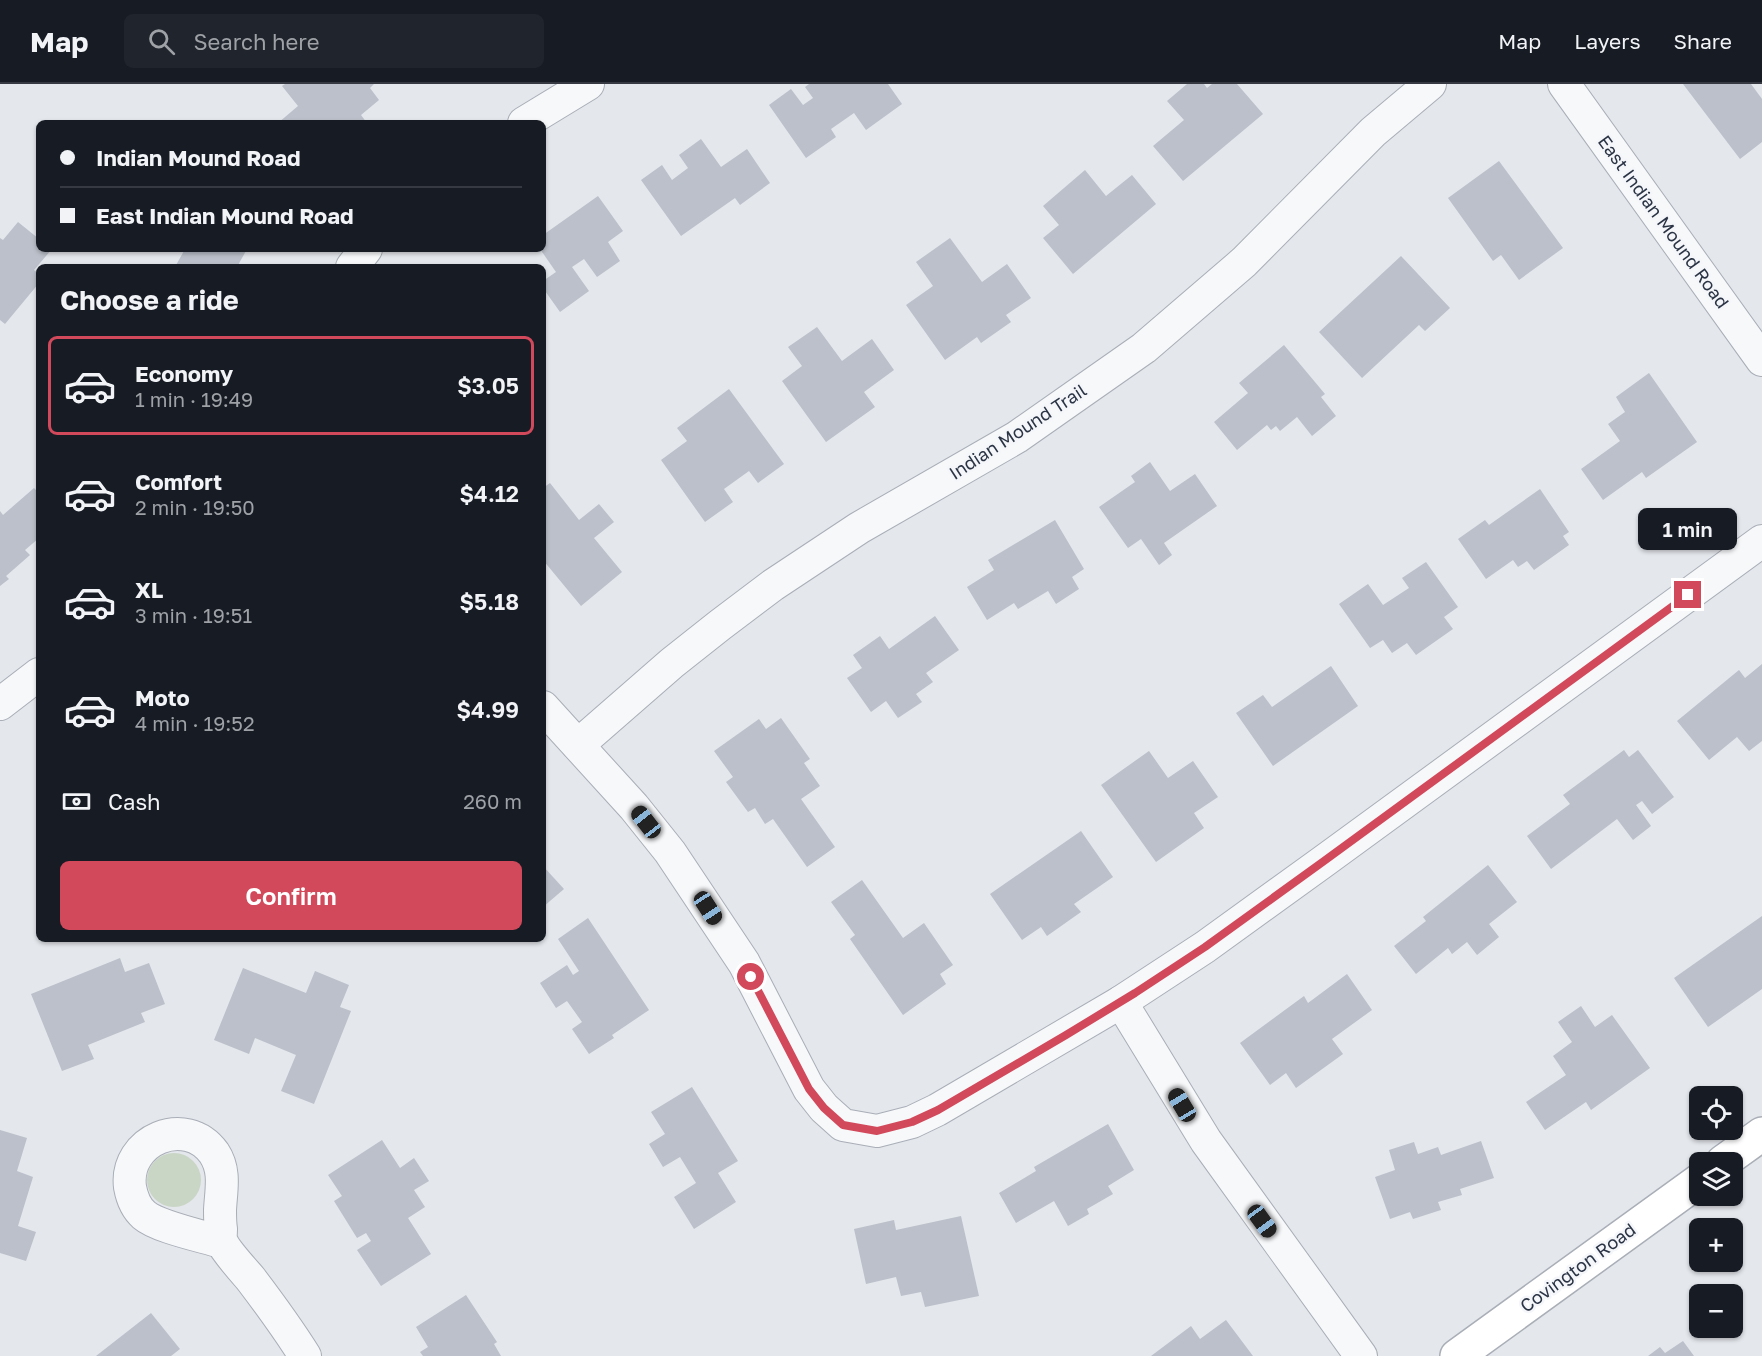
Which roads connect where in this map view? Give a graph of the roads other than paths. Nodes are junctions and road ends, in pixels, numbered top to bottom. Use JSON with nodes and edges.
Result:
{"nodes":[{"id":1,"x":588,"y":84,"type":"edge"},
{"id":2,"x":1430,"y":84,"type":"edge"},
{"id":3,"x":1564,"y":84,"type":"edge"},
{"id":4,"x":529,"y":120,"type":"edge"},
{"id":5,"x":364,"y":252,"type":"edge"},
{"id":6,"x":354,"y":264,"type":"edge"},
{"id":7,"x":1762,"y":360,"type":"edge"},
{"id":8,"x":1762,"y":541,"type":"edge"},
{"id":9,"x":36,"y":676,"type":"edge"},
{"id":10,"x":0,"y":704,"type":"edge"},
{"id":11,"x":546,"y":710,"type":"edge"},
{"id":12,"x":579,"y":745,"type":"junction"},
{"id":13,"x":1121,"y":1002,"type":"junction"},
{"id":14,"x":1762,"y":1134,"type":"edge"},
{"id":15,"x":1737,"y":1152,"type":"edge"},
{"id":16,"x":1689,"y":1188,"type":"edge"},
{"id":17,"x":221,"y":1242,"type":"dead end"},
{"id":18,"x":305,"y":1356,"type":"edge"},
{"id":19,"x":1360,"y":1356,"type":"edge"},
{"id":20,"x":1457,"y":1356,"type":"edge"}],
"edges":[{"from":1,"to":4,"type":"street"},
{"from":2,"to":12,"type":"street","name":"Indian Mound Trail"},
{"from":3,"to":7,"type":"street","name":"East Indian Mound Road"},
{"from":5,"to":6,"type":"street"},
{"from":8,"to":13,"type":"street"},
{"from":9,"to":10,"type":"street"},
{"from":11,"to":12,"type":"street"},
{"from":12,"to":13,"type":"street"},
{"from":13,"to":19,"type":"street"},
{"from":14,"to":15,"type":"street"},
{"from":16,"to":20,"type":"street","name":"Covington Road"},
{"from":17,"to":18,"type":"street"}]}
